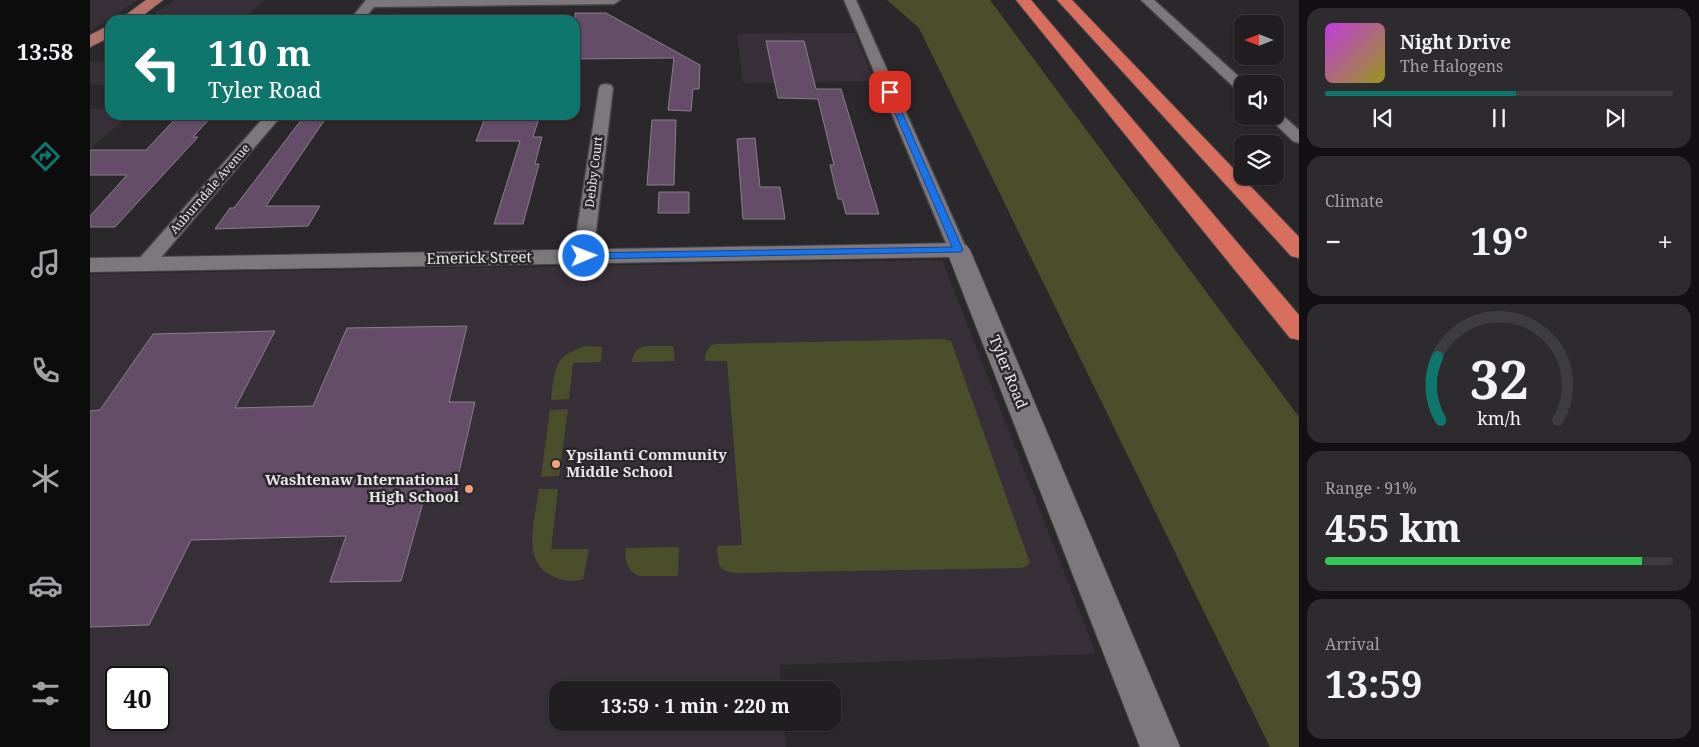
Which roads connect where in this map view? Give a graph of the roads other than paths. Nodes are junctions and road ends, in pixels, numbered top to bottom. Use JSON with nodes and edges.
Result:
{"nodes":[{"id":1,"x":156,"y":0,"type":"edge"},
{"id":2,"x":614,"y":0,"type":"edge"},
{"id":3,"x":850,"y":0,"type":"edge"},
{"id":4,"x":1023,"y":0,"type":"edge"},
{"id":5,"x":1064,"y":0,"type":"edge"},
{"id":6,"x":1147,"y":0,"type":"edge"},
{"id":7,"x":372,"y":2,"type":"edge"},
{"id":8,"x":134,"y":15,"type":"edge"},
{"id":9,"x":360,"y":15,"type":"edge"},
{"id":10,"x":105,"y":33,"type":"edge"},
{"id":11,"x":90,"y":42,"type":"edge"},
{"id":12,"x":1234,"y":80,"type":"edge"},
{"id":13,"x":606,"y":88,"type":"dead end"},
{"id":14,"x":270,"y":120,"type":"edge"},
{"id":15,"x":1284,"y":124,"type":"edge"},
{"id":16,"x":1299,"y":138,"type":"edge"},
{"id":17,"x":958,"y":250,"type":"junction"},
{"id":18,"x":1299,"y":251,"type":"edge"},
{"id":19,"x":584,"y":256,"type":"junction"},
{"id":20,"x":145,"y":264,"type":"junction"},
{"id":21,"x":90,"y":265,"type":"edge"},
{"id":22,"x":1299,"y":332,"type":"edge"},
{"id":23,"x":1160,"y":747,"type":"edge"}],
"edges":[{"from":1,"to":8,"type":"main road"},
{"from":2,"to":7,"type":"street"},
{"from":3,"to":17,"type":"street","name":"Tyler Road"},
{"from":4,"to":22,"type":"highway"},
{"from":5,"to":18,"type":"highway"},
{"from":6,"to":12,"type":"street"},
{"from":7,"to":9,"type":"street"},
{"from":10,"to":11,"type":"main road"},
{"from":13,"to":19,"type":"street","name":"Debby Court"},
{"from":14,"to":20,"type":"street","name":"Auburndale Avenue"},
{"from":15,"to":16,"type":"street"},
{"from":17,"to":19,"type":"street","name":"Emerick Street"},
{"from":17,"to":23,"type":"street","name":"Tyler Road"},
{"from":19,"to":20,"type":"street","name":"Emerick Street"},
{"from":20,"to":21,"type":"street","name":"Emerick Street"}]}
